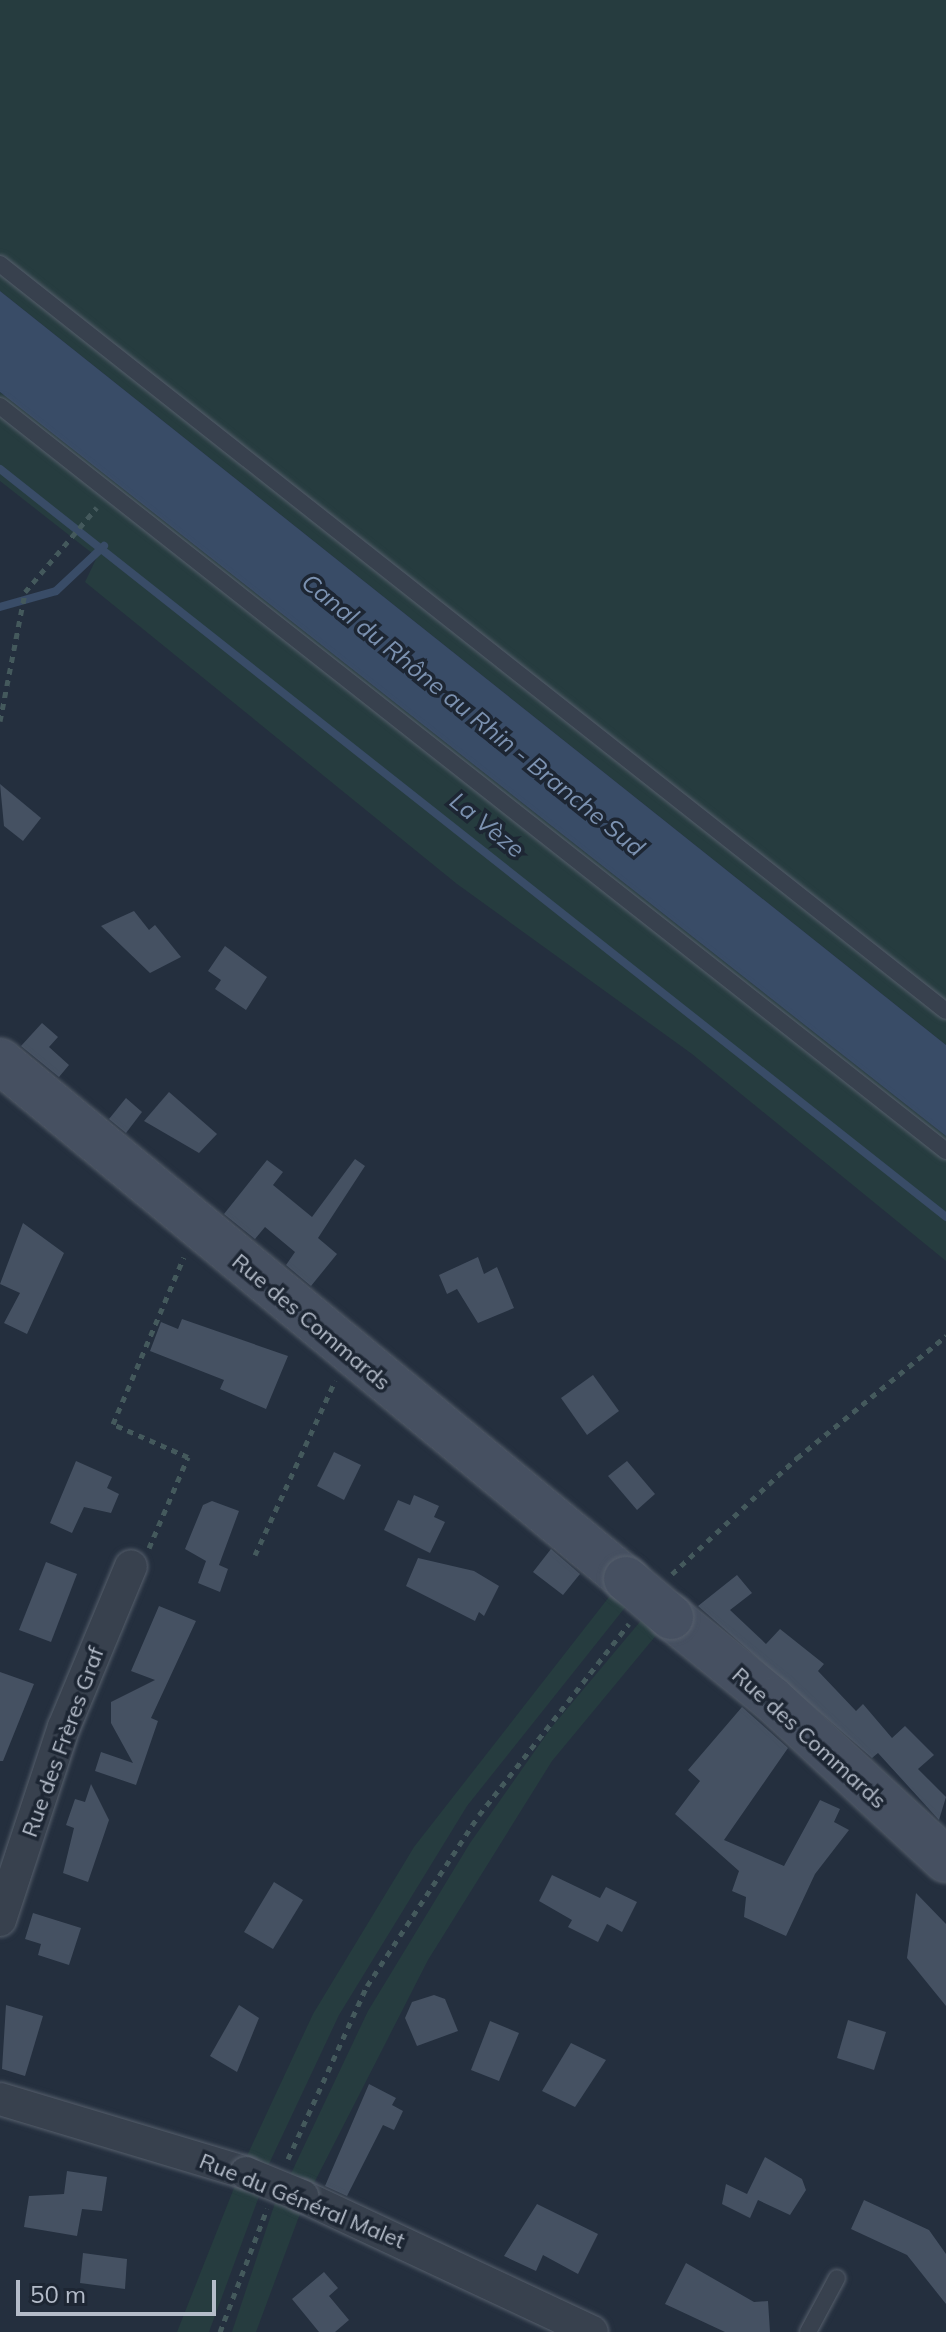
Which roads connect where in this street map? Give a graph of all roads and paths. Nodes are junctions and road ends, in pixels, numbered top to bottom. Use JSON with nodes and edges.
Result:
{"nodes":[{"id":1,"x":0,"y":264,"type":"edge"},
{"id":2,"x":0,"y":406,"type":"edge"},
{"id":3,"x":83,"y":524,"type":"dead end"},
{"id":4,"x":0,"y":721,"type":"edge"},
{"id":5,"x":946,"y":1011,"type":"edge"},
{"id":6,"x":0,"y":1061,"type":"edge"},
{"id":7,"x":946,"y":1151,"type":"edge"},
{"id":8,"x":198,"y":1226,"type":"junction"},
{"id":9,"x":946,"y":1336,"type":"edge"},
{"id":10,"x":348,"y":1355,"type":"junction"},
{"id":11,"x":255,"y":1555,"type":"dead end"},
{"id":12,"x":131,"y":1566,"type":"joint"},
{"id":13,"x":650,"y":1597,"type":"junction"},
{"id":14,"x":946,"y":1860,"type":"edge"},
{"id":15,"x":0,"y":1920,"type":"edge"},
{"id":16,"x":0,"y":2099,"type":"edge"},
{"id":17,"x":285,"y":2167,"type":"dead end"},
{"id":18,"x":288,"y":2196,"type":"junction"},
{"id":19,"x":837,"y":2278,"type":"dead end"},
{"id":20,"x":220,"y":2332,"type":"edge"},
{"id":21,"x":592,"y":2332,"type":"edge"},
{"id":22,"x":808,"y":2332,"type":"edge"}],
"edges":[{"from":1,"to":5,"type":"lane"},
{"from":2,"to":7,"type":"lane"},
{"from":3,"to":4,"type":"path"},
{"from":6,"to":8,"type":"street","name":"Rue des Commards"},
{"from":8,"to":10,"type":"street","name":"Rue des Commards"},
{"from":8,"to":12,"type":"path"},
{"from":9,"to":13,"type":"path"},
{"from":10,"to":11,"type":"path"},
{"from":10,"to":13,"type":"street","name":"Rue des Commards"},
{"from":12,"to":15,"type":"street","name":"Rue des Frères Graf"},
{"from":13,"to":14,"type":"street","name":"Rue des Commards"},
{"from":13,"to":17,"type":"path"},
{"from":16,"to":18,"type":"street","name":"Rue du Général Malet","bridge":true},
{"from":18,"to":20,"type":"path"},
{"from":18,"to":21,"type":"street","name":"Rue du Général Malet"},
{"from":19,"to":22,"type":"lane"}]}
